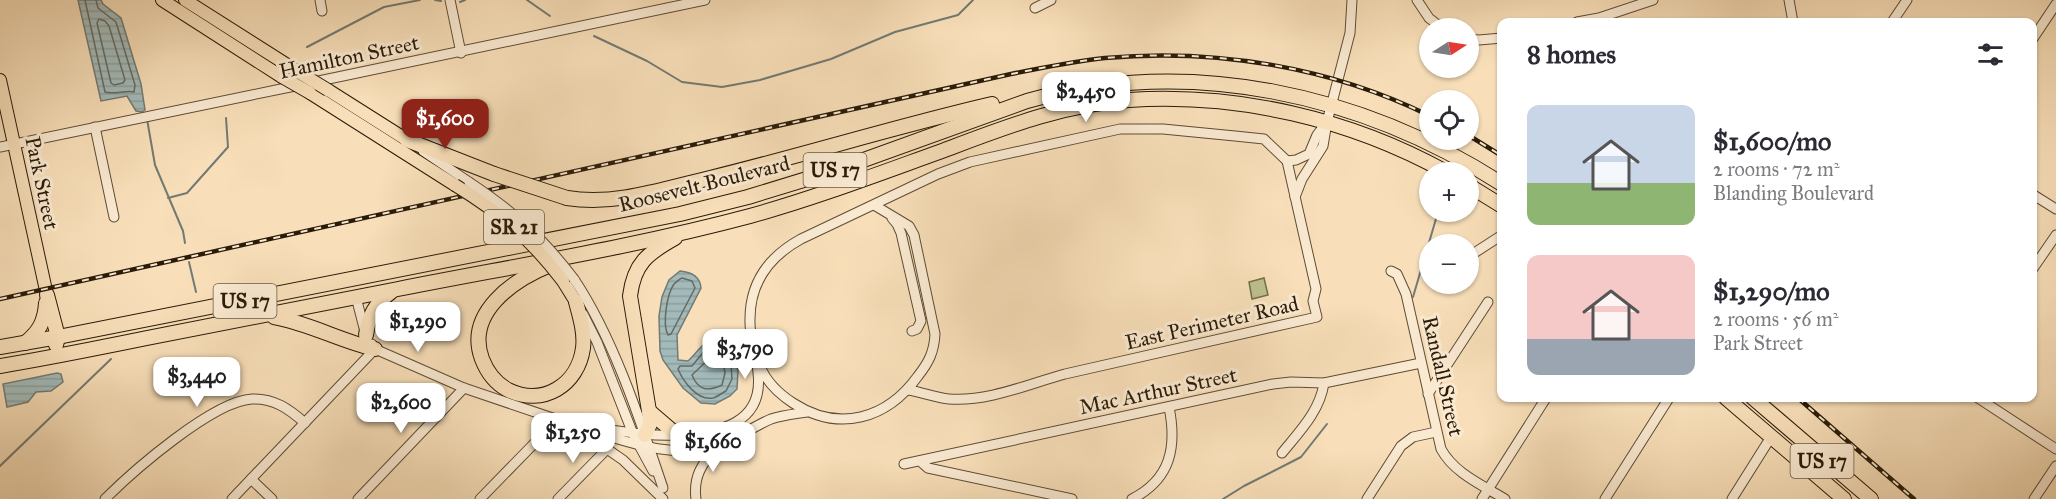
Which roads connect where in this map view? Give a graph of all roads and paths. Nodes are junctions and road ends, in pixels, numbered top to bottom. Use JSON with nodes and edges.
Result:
{"nodes":[{"id":1,"x":162,"y":0,"type":"edge"},
{"id":2,"x":185,"y":0,"type":"edge"},
{"id":3,"x":320,"y":0,"type":"edge"},
{"id":4,"x":450,"y":0,"type":"edge"},
{"id":5,"x":705,"y":0,"type":"edge"},
{"id":6,"x":1051,"y":0,"type":"edge"},
{"id":7,"x":1352,"y":0,"type":"edge"},
{"id":8,"x":1417,"y":0,"type":"edge"},
{"id":9,"x":1620,"y":0,"type":"edge"},
{"id":10,"x":1653,"y":0,"type":"edge"},
{"id":11,"x":1789,"y":0,"type":"edge"},
{"id":12,"x":1907,"y":0,"type":"edge"},
{"id":13,"x":2056,"y":4,"type":"edge"},
{"id":14,"x":662,"y":5,"type":"edge"},
{"id":15,"x":1035,"y":8,"type":"dead end"},
{"id":16,"x":1625,"y":10,"type":"junction"},
{"id":17,"x":322,"y":11,"type":"dead end"},
{"id":18,"x":1429,"y":18,"type":"edge"},
{"id":19,"x":1593,"y":18,"type":"edge"},
{"id":20,"x":1793,"y":18,"type":"edge"},
{"id":21,"x":1895,"y":18,"type":"edge"},
{"id":22,"x":2037,"y":32,"type":"edge"},
{"id":23,"x":1497,"y":38,"type":"edge"},
{"id":24,"x":1479,"y":40,"type":"edge"},
{"id":25,"x":461,"y":53,"type":"junction"},
{"id":26,"x":0,"y":80,"type":"edge"},
{"id":27,"x":1059,"y":92,"type":"junction"},
{"id":28,"x":1332,"y":105,"type":"junction"},
{"id":29,"x":1327,"y":122,"type":"junction"},
{"id":30,"x":95,"y":127,"type":"junction"},
{"id":31,"x":407,"y":140,"type":"junction"},
{"id":32,"x":14,"y":144,"type":"junction"},
{"id":33,"x":0,"y":147,"type":"edge"},
{"id":34,"x":1287,"y":161,"type":"junction"},
{"id":35,"x":1425,"y":162,"type":"edge"},
{"id":36,"x":1497,"y":181,"type":"edge"},
{"id":37,"x":1479,"y":192,"type":"edge"},
{"id":38,"x":1295,"y":197,"type":"junction"},
{"id":39,"x":2037,"y":197,"type":"edge"},
{"id":40,"x":1497,"y":203,"type":"edge"},
{"id":41,"x":874,"y":205,"type":"junction"},
{"id":42,"x":2056,"y":209,"type":"edge"},
{"id":43,"x":886,"y":212,"type":"junction"},
{"id":44,"x":114,"y":217,"type":"dead end"},
{"id":45,"x":688,"y":231,"type":"junction"},
{"id":46,"x":2056,"y":235,"type":"edge"},
{"id":47,"x":1497,"y":238,"type":"edge"},
{"id":48,"x":1479,"y":250,"type":"edge"},
{"id":49,"x":580,"y":253,"type":"junction"},
{"id":50,"x":2037,"y":263,"type":"edge"},
{"id":51,"x":1391,"y":271,"type":"dead end"},
{"id":52,"x":387,"y":273,"type":"junction"},
{"id":53,"x":569,"y":280,"type":"junction"},
{"id":54,"x":334,"y":283,"type":"junction"},
{"id":55,"x":394,"y":290,"type":"junction"},
{"id":56,"x":47,"y":295,"type":"junction"},
{"id":57,"x":356,"y":297,"type":"junction"},
{"id":58,"x":576,"y":302,"type":"junction"},
{"id":59,"x":1488,"y":302,"type":"dead end"},
{"id":60,"x":266,"y":315,"type":"junction"},
{"id":61,"x":912,"y":331,"type":"dead end"},
{"id":62,"x":366,"y":334,"type":"junction"},
{"id":63,"x":58,"y":337,"type":"junction"},
{"id":64,"x":25,"y":343,"type":"junction"},
{"id":65,"x":0,"y":346,"type":"edge"},
{"id":66,"x":375,"y":349,"type":"junction"},
{"id":67,"x":755,"y":352,"type":"junction"},
{"id":68,"x":49,"y":358,"type":"junction"},
{"id":69,"x":1421,"y":363,"type":"junction"},
{"id":70,"x":0,"y":366,"type":"edge"},
{"id":71,"x":1324,"y":383,"type":"junction"},
{"id":72,"x":464,"y":388,"type":"junction"},
{"id":73,"x":908,"y":390,"type":"junction"},
{"id":74,"x":1428,"y":394,"type":"junction"},
{"id":75,"x":1543,"y":402,"type":"edge"},
{"id":76,"x":1666,"y":402,"type":"edge"},
{"id":77,"x":1731,"y":402,"type":"edge"},
{"id":78,"x":1758,"y":402,"type":"edge"},
{"id":79,"x":1984,"y":402,"type":"edge"},
{"id":80,"x":1169,"y":406,"type":"junction"},
{"id":81,"x":649,"y":411,"type":"junction"},
{"id":82,"x":807,"y":412,"type":"junction"},
{"id":83,"x":557,"y":420,"type":"junction"},
{"id":84,"x":1782,"y":422,"type":"junction"},
{"id":85,"x":304,"y":423,"type":"junction"},
{"id":86,"x":572,"y":425,"type":"junction"},
{"id":87,"x":1436,"y":432,"type":"junction"},
{"id":88,"x":677,"y":435,"type":"junction"},
{"id":89,"x":1771,"y":437,"type":"junction"},
{"id":90,"x":641,"y":440,"type":"junction"},
{"id":91,"x":719,"y":445,"type":"junction"},
{"id":92,"x":608,"y":448,"type":"junction"},
{"id":93,"x":2056,"y":449,"type":"edge"},
{"id":94,"x":1282,"y":453,"type":"dead end"},
{"id":95,"x":920,"y":461,"type":"junction"},
{"id":96,"x":904,"y":464,"type":"dead end"},
{"id":97,"x":2056,"y":466,"type":"edge"},
{"id":98,"x":251,"y":479,"type":"junction"},
{"id":99,"x":1488,"y":489,"type":"junction"},
{"id":100,"x":1046,"y":496,"type":"edge"},
{"id":101,"x":105,"y":499,"type":"edge"},
{"id":102,"x":232,"y":499,"type":"edge"},
{"id":103,"x":272,"y":499,"type":"edge"},
{"id":104,"x":358,"y":499,"type":"edge"},
{"id":105,"x":480,"y":499,"type":"edge"},
{"id":106,"x":558,"y":499,"type":"edge"},
{"id":107,"x":663,"y":499,"type":"edge"},
{"id":108,"x":668,"y":499,"type":"edge"},
{"id":109,"x":696,"y":499,"type":"edge"},
{"id":110,"x":1072,"y":499,"type":"edge"},
{"id":111,"x":1132,"y":499,"type":"edge"},
{"id":112,"x":1367,"y":499,"type":"edge"},
{"id":113,"x":1482,"y":499,"type":"edge"},
{"id":114,"x":1505,"y":499,"type":"edge"},
{"id":115,"x":1605,"y":499,"type":"edge"},
{"id":116,"x":1732,"y":499,"type":"edge"},
{"id":117,"x":1832,"y":499,"type":"edge"},
{"id":118,"x":1844,"y":499,"type":"edge"},
{"id":119,"x":1863,"y":499,"type":"edge"},
{"id":120,"x":1871,"y":499,"type":"edge"},
{"id":121,"x":2034,"y":499,"type":"edge"}],
"edges":[{"from":1,"to":53,"type":"main road","number":"SR 21","bridge":true},
{"from":2,"to":31,"type":"main road","number":"SR 21","bridge":true},
{"from":3,"to":17,"type":"street"},
{"from":4,"to":25,"type":"street"},
{"from":5,"to":14,"type":"street","name":"Hamilton Street"},
{"from":6,"to":15,"type":"street"},
{"from":7,"to":28,"type":"street"},
{"from":8,"to":18,"type":"street"},
{"from":9,"to":16,"type":"street"},
{"from":10,"to":16,"type":"street"},
{"from":11,"to":20,"type":"street"},
{"from":12,"to":21,"type":"street"},
{"from":13,"to":22,"type":"street"},
{"from":14,"to":25,"type":"street","name":"Hamilton Street"},
{"from":16,"to":19,"type":"street"},
{"from":23,"to":24,"type":"street"},
{"from":25,"to":30,"type":"street","name":"Hamilton Street"},
{"from":26,"to":32,"type":"main road","name":"Park Street"},
{"from":27,"to":28,"type":"highway","name":"Roosevelt Boulevard","number":"US 17"},
{"from":27,"to":31,"type":"highway","bridge":true},
{"from":27,"to":52,"type":"highway","name":"Roosevelt Boulevard","number":"US 17"},
{"from":28,"to":29,"type":"street"},
{"from":28,"to":36,"type":"highway","name":"Roosevelt Boulevard","number":"US 17"},
{"from":29,"to":34,"type":"street"},
{"from":29,"to":35,"type":"highway","name":"Roosevelt Boulevard","number":"US 17"},
{"from":29,"to":38,"type":"street"},
{"from":29,"to":45,"type":"highway","name":"Roosevelt Boulevard","number":"US 17"},
{"from":30,"to":32,"type":"street","name":"Hamilton Street"},
{"from":30,"to":44,"type":"street"},
{"from":31,"to":53,"type":"street","number":"SR 21","bridge":true},
{"from":32,"to":33,"type":"street","name":"Hamilton Street"},
{"from":32,"to":56,"type":"main road","name":"Park Street"},
{"from":34,"to":38,"type":"street","name":"East Perimeter Road"},
{"from":34,"to":41,"type":"street"},
{"from":37,"to":40,"type":"highway"},
{"from":38,"to":73,"type":"street","name":"East Perimeter Road"},
{"from":39,"to":42,"type":"street"},
{"from":41,"to":43,"type":"street"},
{"from":41,"to":67,"type":"street"},
{"from":43,"to":61,"type":"street"},
{"from":43,"to":73,"type":"street"},
{"from":45,"to":49,"type":"highway","name":"Roosevelt Boulevard","number":"US 17"},
{"from":45,"to":81,"type":"highway"},
{"from":46,"to":50,"type":"street"},
{"from":47,"to":48,"type":"street"},
{"from":49,"to":55,"type":"highway","name":"Roosevelt Boulevard","number":"US 17"},
{"from":49,"to":58,"type":"highway"},
{"from":51,"to":69,"type":"street","name":"Randall Street"},
{"from":52,"to":54,"type":"highway","name":"Roosevelt Boulevard","number":"US 17"},
{"from":52,"to":57,"type":"highway"},
{"from":53,"to":58,"type":"main road","number":"SR 21"},
{"from":53,"to":90,"type":"street","number":"SR 21"},
{"from":54,"to":57,"type":"highway"},
{"from":54,"to":63,"type":"highway","name":"Roosevelt Boulevard","number":"US 17"},
{"from":55,"to":57,"type":"highway","name":"Roosevelt Boulevard","number":"US 17"},
{"from":55,"to":62,"type":"highway"},
{"from":56,"to":63,"type":"highway"},
{"from":56,"to":64,"type":"highway"},
{"from":57,"to":60,"type":"highway","name":"Roosevelt Boulevard","number":"US 17"},
{"from":57,"to":62,"type":"street"},
{"from":58,"to":90,"type":"street","number":"SR 21"},
{"from":59,"to":74,"type":"street"},
{"from":60,"to":66,"type":"highway"},
{"from":60,"to":68,"type":"highway","name":"Roosevelt Boulevard","number":"US 17"},
{"from":62,"to":66,"type":"street"},
{"from":63,"to":64,"type":"highway","name":"Roosevelt Boulevard","number":"US 17"},
{"from":63,"to":68,"type":"highway"},
{"from":64,"to":65,"type":"highway","name":"Roosevelt Boulevard","number":"US 17"},
{"from":66,"to":72,"type":"street"},
{"from":66,"to":85,"type":"street"},
{"from":67,"to":82,"type":"street"},
{"from":67,"to":88,"type":"street"},
{"from":68,"to":70,"type":"highway","name":"Roosevelt Boulevard","number":"US 17"},
{"from":69,"to":71,"type":"street","name":"Mac Arthur Street"},
{"from":69,"to":74,"type":"street","name":"Randall Street"},
{"from":71,"to":80,"type":"street","name":"Mac Arthur Street"},
{"from":71,"to":94,"type":"street"},
{"from":72,"to":83,"type":"street"},
{"from":72,"to":104,"type":"street"},
{"from":73,"to":82,"type":"street"},
{"from":74,"to":87,"type":"street","name":"Randall Street"},
{"from":75,"to":99,"type":"street"},
{"from":76,"to":115,"type":"street"},
{"from":77,"to":89,"type":"highway","number":"US 17"},
{"from":78,"to":84,"type":"highway","number":"US 17"},
{"from":79,"to":93,"type":"street"},
{"from":80,"to":95,"type":"street","name":"Mac Arthur Street"},
{"from":80,"to":111,"type":"street"},
{"from":81,"to":88,"type":"highway"},
{"from":81,"to":90,"type":"highway"},
{"from":82,"to":91,"type":"street"},
{"from":83,"to":86,"type":"street"},
{"from":83,"to":105,"type":"street"},
{"from":84,"to":119,"type":"highway","number":"US 17"},
{"from":84,"to":120,"type":"highway"},
{"from":85,"to":98,"type":"street"},
{"from":85,"to":101,"type":"street"},
{"from":86,"to":90,"type":"street"},
{"from":86,"to":92,"type":"street"},
{"from":87,"to":99,"type":"street","name":"Randall Street"},
{"from":87,"to":112,"type":"street"},
{"from":88,"to":90,"type":"street"},
{"from":89,"to":116,"type":"street"},
{"from":89,"to":117,"type":"highway"},
{"from":89,"to":118,"type":"highway","number":"US 17"},
{"from":90,"to":91,"type":"street"},
{"from":90,"to":108,"type":"street"},
{"from":91,"to":109,"type":"street"},
{"from":92,"to":106,"type":"street"},
{"from":92,"to":107,"type":"street"},
{"from":95,"to":96,"type":"street","name":"Mac Arthur Street"},
{"from":95,"to":100,"type":"street"},
{"from":97,"to":121,"type":"street"},
{"from":98,"to":102,"type":"street"},
{"from":98,"to":103,"type":"street"},
{"from":99,"to":113,"type":"street"},
{"from":99,"to":114,"type":"street","name":"Randall Street"},
{"from":100,"to":110,"type":"street"}]}
